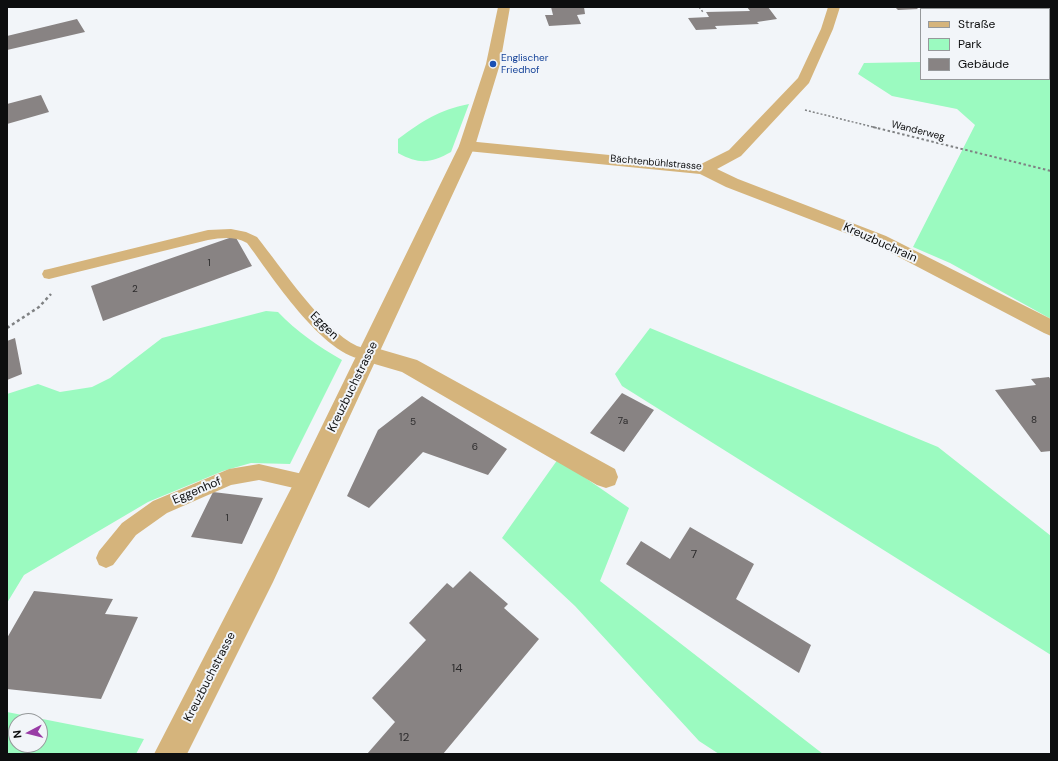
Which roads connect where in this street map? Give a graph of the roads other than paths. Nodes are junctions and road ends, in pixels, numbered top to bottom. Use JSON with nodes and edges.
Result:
{"nodes":[{"id":1,"x":504,"y":7,"type":"edge"},
{"id":2,"x":834,"y":7,"type":"edge"},
{"id":3,"x":467,"y":146,"type":"junction"},
{"id":4,"x":704,"y":169,"type":"junction"},
{"id":5,"x":49,"y":274,"type":"dead end"},
{"id":6,"x":1051,"y":328,"type":"edge"},
{"id":7,"x":369,"y":354,"type":"junction"},
{"id":8,"x":606,"y":477,"type":"dead end"},
{"id":9,"x":307,"y":483,"type":"junction"},
{"id":10,"x":106,"y":558,"type":"dead end"},
{"id":11,"x":170,"y":754,"type":"edge"}],
"edges":[{"from":1,"to":3,"type":"street","name":"Kreuzbuchstrasse"},
{"from":2,"to":4,"type":"street","name":"Bächtenbühlstrasse"},
{"from":3,"to":4,"type":"street","name":"Bächtenbühlstrasse"},
{"from":3,"to":7,"type":"street","name":"Kreuzbuchstrasse"},
{"from":4,"to":6,"type":"street","name":"Kreuzbuchrain"},
{"from":5,"to":7,"type":"lane","name":"Eggen"},
{"from":7,"to":8,"type":"street","name":"Eggen"},
{"from":7,"to":9,"type":"street","name":"Kreuzbuchstrasse"},
{"from":9,"to":10,"type":"lane","name":"Eggenhof"},
{"from":9,"to":11,"type":"street","name":"Kreuzbuchstrasse"}]}
